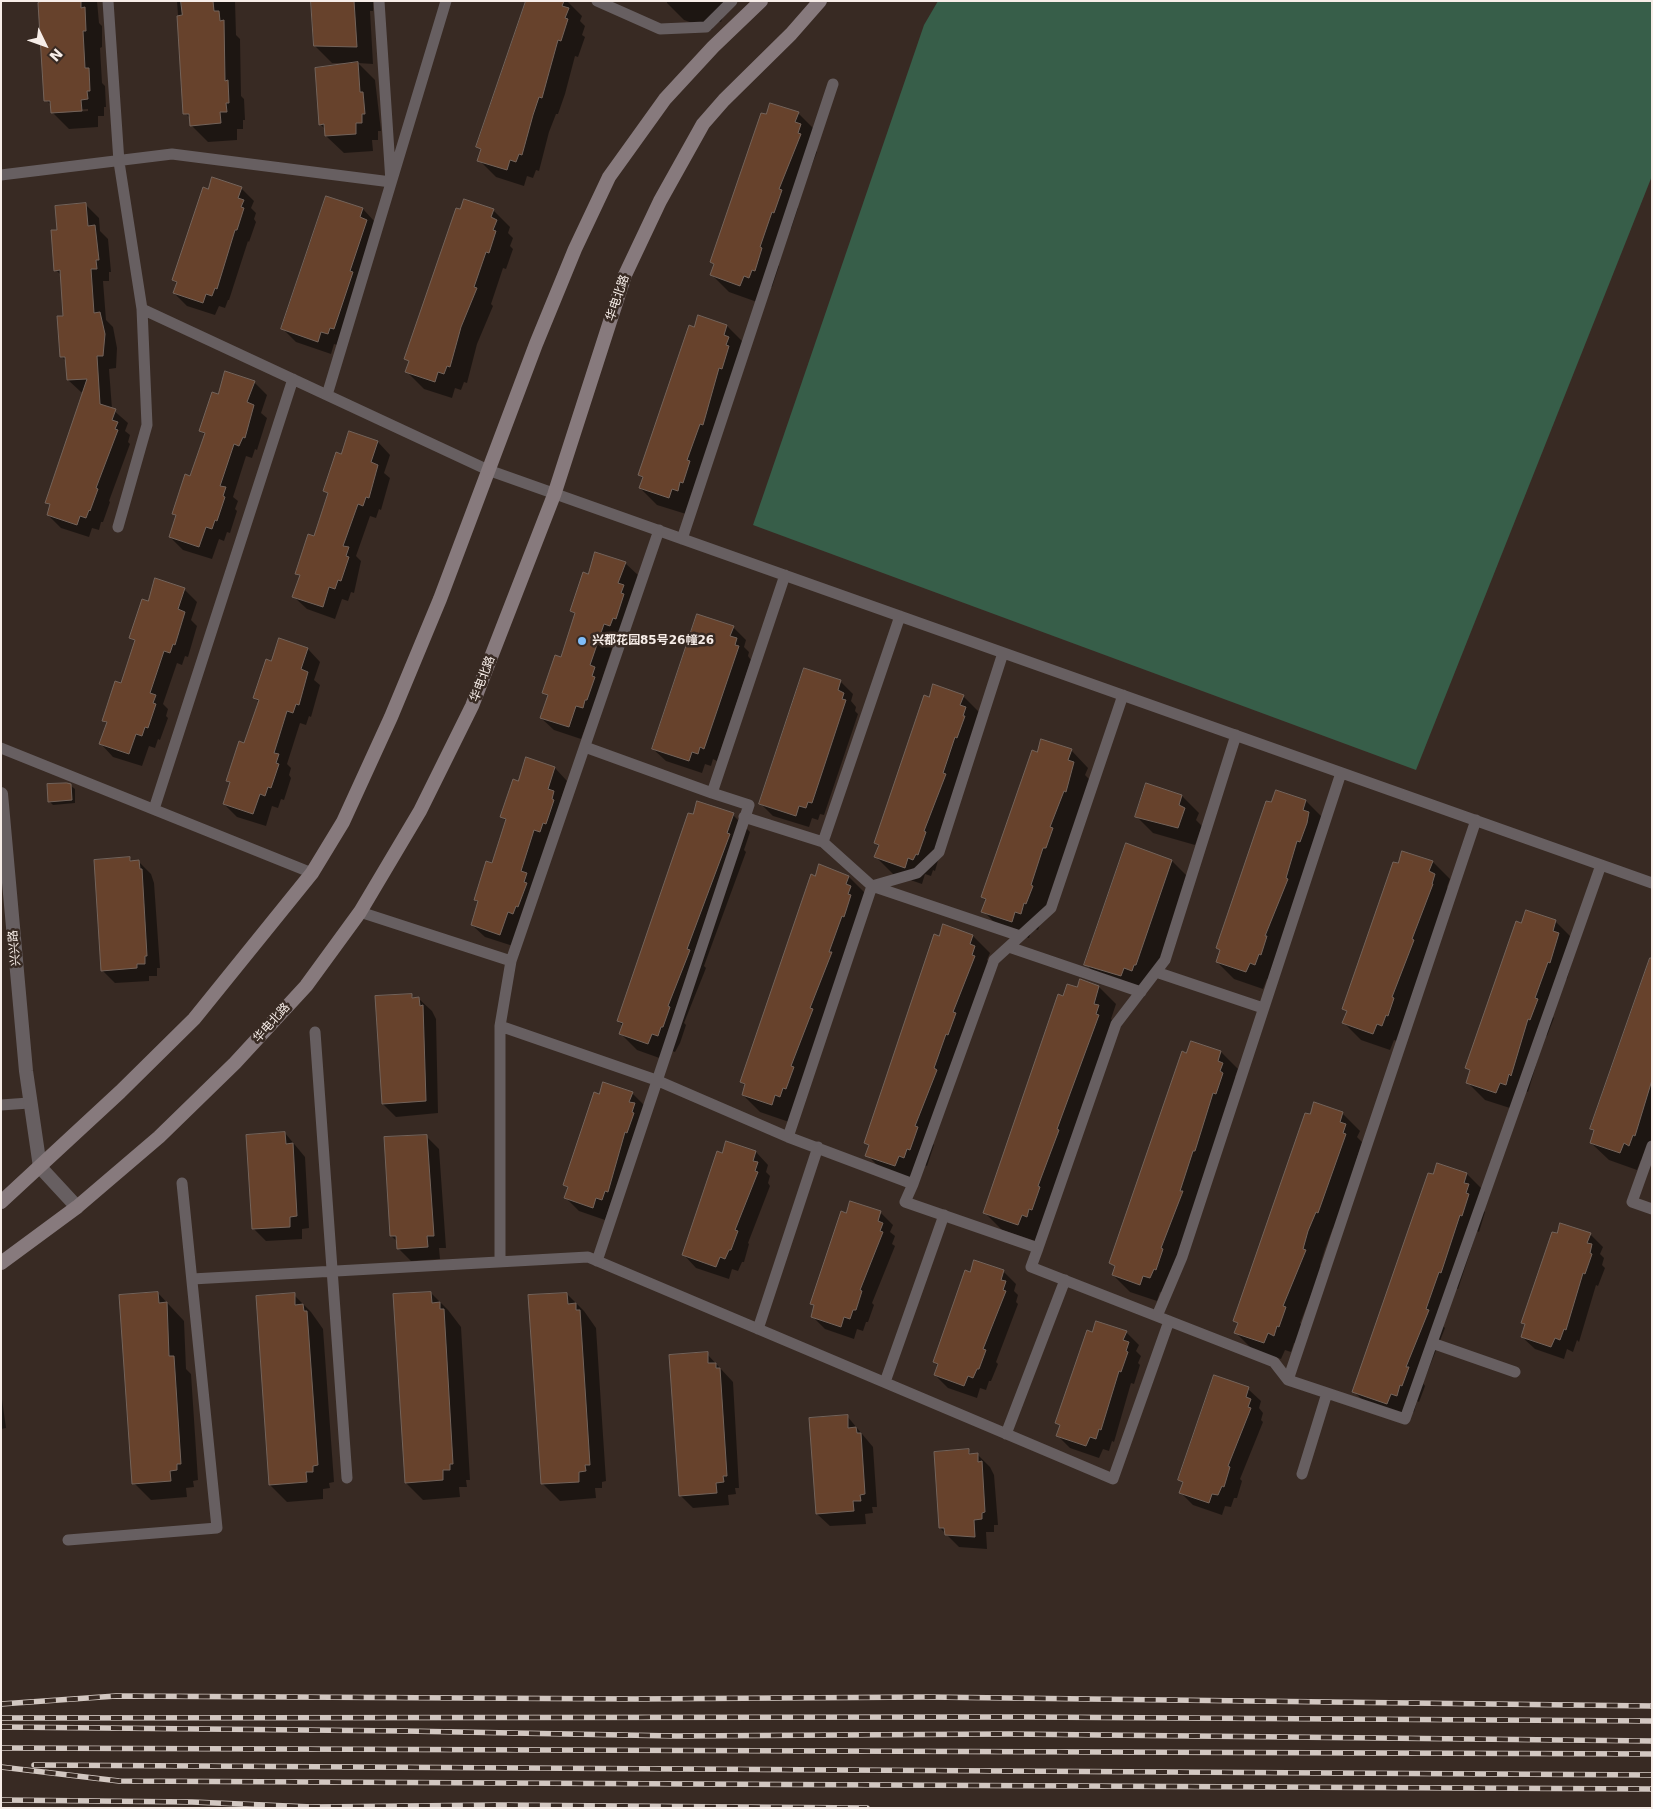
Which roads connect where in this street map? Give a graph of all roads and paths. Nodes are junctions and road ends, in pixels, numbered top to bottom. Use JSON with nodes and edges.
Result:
{"nodes":[{"id":1,"x":108,"y":1,"type":"edge"},
{"id":2,"x":379,"y":1,"type":"edge"},
{"id":3,"x":446,"y":1,"type":"edge"},
{"id":4,"x":596,"y":1,"type":"edge"},
{"id":5,"x":732,"y":1,"type":"edge"},
{"id":6,"x":761,"y":1,"type":"edge"},
{"id":7,"x":820,"y":1,"type":"edge"},
{"id":8,"x":833,"y":84,"type":"dead end"},
{"id":9,"x":119,"y":162,"type":"junction"},
{"id":10,"x":1,"y":175,"type":"edge"},
{"id":11,"x":391,"y":182,"type":"junction"},
{"id":12,"x":142,"y":309,"type":"junction"},
{"id":13,"x":293,"y":379,"type":"junction"},
{"id":14,"x":328,"y":395,"type":"junction"},
{"id":15,"x":488,"y":470,"type":"junction"},
{"id":16,"x":554,"y":495,"type":"junction"},
{"id":17,"x":118,"y":527,"type":"dead end"},
{"id":18,"x":659,"y":530,"type":"junction"},
{"id":19,"x":682,"y":539,"type":"junction"},
{"id":20,"x":785,"y":575,"type":"junction"},
{"id":21,"x":900,"y":616,"type":"junction"},
{"id":22,"x":1003,"y":653,"type":"junction"},
{"id":23,"x":1123,"y":695,"type":"junction"},
{"id":24,"x":1236,"y":735,"type":"junction"},
{"id":25,"x":585,"y":747,"type":"junction"},
{"id":26,"x":1,"y":748,"type":"edge"},
{"id":27,"x":1341,"y":772,"type":"junction"},
{"id":28,"x":712,"y":793,"type":"junction"},
{"id":29,"x":1,"y":794,"type":"edge"},
{"id":30,"x":154,"y":809,"type":"junction"},
{"id":31,"x":744,"y":817,"type":"junction"},
{"id":32,"x":1476,"y":820,"type":"junction"},
{"id":33,"x":823,"y":842,"type":"junction"},
{"id":34,"x":1601,"y":865,"type":"junction"},
{"id":35,"x":312,"y":873,"type":"junction"},
{"id":36,"x":1652,"y":883,"type":"edge"},
{"id":37,"x":872,"y":886,"type":"junction"},
{"id":38,"x":360,"y":912,"type":"junction"},
{"id":39,"x":1020,"y":936,"type":"junction"},
{"id":40,"x":1008,"y":947,"type":"junction"},
{"id":41,"x":511,"y":961,"type":"junction"},
{"id":42,"x":1156,"y":972,"type":"junction"},
{"id":43,"x":1141,"y":992,"type":"junction"},
{"id":44,"x":1263,"y":1008,"type":"junction"},
{"id":45,"x":500,"y":1026,"type":"junction"},
{"id":46,"x":315,"y":1032,"type":"dead end"},
{"id":47,"x":656,"y":1080,"type":"junction"},
{"id":48,"x":29,"y":1103,"type":"junction"},
{"id":49,"x":1,"y":1105,"type":"edge"},
{"id":50,"x":788,"y":1137,"type":"junction"},
{"id":51,"x":1652,"y":1146,"type":"edge"},
{"id":52,"x":818,"y":1147,"type":"junction"},
{"id":53,"x":40,"y":1167,"type":"junction"},
{"id":54,"x":182,"y":1183,"type":"dead end"},
{"id":55,"x":912,"y":1184,"type":"junction"},
{"id":56,"x":1,"y":1202,"type":"edge"},
{"id":57,"x":77,"y":1207,"type":"junction"},
{"id":58,"x":1652,"y":1209,"type":"edge"},
{"id":59,"x":944,"y":1215,"type":"junction"},
{"id":60,"x":1038,"y":1248,"type":"junction"},
{"id":61,"x":597,"y":1261,"type":"junction"},
{"id":62,"x":500,"y":1262,"type":"junction"},
{"id":63,"x":1,"y":1263,"type":"edge"},
{"id":64,"x":332,"y":1272,"type":"junction"},
{"id":65,"x":192,"y":1279,"type":"junction"},
{"id":66,"x":1065,"y":1280,"type":"junction"},
{"id":67,"x":1157,"y":1316,"type":"junction"},
{"id":68,"x":1169,"y":1321,"type":"junction"},
{"id":69,"x":758,"y":1329,"type":"junction"},
{"id":70,"x":1432,"y":1343,"type":"junction"},
{"id":71,"x":1515,"y":1372,"type":"dead end"},
{"id":72,"x":1288,"y":1380,"type":"junction"},
{"id":73,"x":884,"y":1382,"type":"junction"},
{"id":74,"x":1327,"y":1393,"type":"junction"},
{"id":75,"x":1006,"y":1434,"type":"junction"},
{"id":76,"x":1302,"y":1474,"type":"dead end"},
{"id":77,"x":347,"y":1478,"type":"dead end"},
{"id":78,"x":68,"y":1540,"type":"dead end"}],
"edges":[{"from":1,"to":9,"type":"lane"},
{"from":2,"to":11,"type":"lane"},
{"from":3,"to":11,"type":"lane"},
{"from":4,"to":5,"type":"lane"},
{"from":6,"to":15,"type":"main road"},
{"from":7,"to":16,"type":"main road","name":"华电北路"},
{"from":8,"to":19,"type":"lane"},
{"from":9,"to":10,"type":"lane"},
{"from":9,"to":11,"type":"lane"},
{"from":9,"to":12,"type":"lane"},
{"from":11,"to":14,"type":"lane"},
{"from":12,"to":13,"type":"lane"},
{"from":12,"to":17,"type":"lane"},
{"from":13,"to":14,"type":"lane"},
{"from":13,"to":30,"type":"lane"},
{"from":14,"to":15,"type":"lane"},
{"from":15,"to":16,"type":"lane"},
{"from":15,"to":35,"type":"main road"},
{"from":16,"to":18,"type":"lane"},
{"from":16,"to":38,"type":"main road","name":"华电北路"},
{"from":18,"to":19,"type":"lane"},
{"from":18,"to":25,"type":"lane"},
{"from":19,"to":20,"type":"lane"},
{"from":20,"to":21,"type":"lane"},
{"from":20,"to":28,"type":"lane"},
{"from":21,"to":22,"type":"lane"},
{"from":21,"to":33,"type":"lane"},
{"from":22,"to":23,"type":"lane"},
{"from":22,"to":37,"type":"lane"},
{"from":23,"to":24,"type":"lane"},
{"from":23,"to":39,"type":"lane"},
{"from":24,"to":27,"type":"lane"},
{"from":24,"to":42,"type":"lane"},
{"from":25,"to":28,"type":"lane"},
{"from":25,"to":41,"type":"lane"},
{"from":26,"to":30,"type":"lane"},
{"from":27,"to":32,"type":"lane"},
{"from":27,"to":44,"type":"lane"},
{"from":28,"to":31,"type":"lane"},
{"from":29,"to":48,"type":"street","name":"兴兴路"},
{"from":30,"to":35,"type":"lane"},
{"from":31,"to":33,"type":"lane"},
{"from":31,"to":47,"type":"lane"},
{"from":32,"to":34,"type":"lane"},
{"from":32,"to":72,"type":"lane"},
{"from":33,"to":37,"type":"lane"},
{"from":34,"to":36,"type":"lane"},
{"from":34,"to":70,"type":"lane"},
{"from":35,"to":53,"type":"main road"},
{"from":37,"to":39,"type":"lane"},
{"from":37,"to":50,"type":"lane"},
{"from":38,"to":41,"type":"lane"},
{"from":38,"to":57,"type":"main road","name":"华电北路"},
{"from":39,"to":40,"type":"lane"},
{"from":40,"to":43,"type":"lane"},
{"from":40,"to":55,"type":"lane"},
{"from":41,"to":45,"type":"lane"},
{"from":42,"to":43,"type":"lane"},
{"from":42,"to":44,"type":"lane"},
{"from":43,"to":60,"type":"lane"},
{"from":44,"to":67,"type":"lane"},
{"from":45,"to":47,"type":"lane"},
{"from":45,"to":62,"type":"lane"},
{"from":46,"to":64,"type":"lane"},
{"from":47,"to":50,"type":"lane"},
{"from":47,"to":61,"type":"lane"},
{"from":48,"to":49,"type":"lane"},
{"from":48,"to":53,"type":"street","name":"兴兴路"},
{"from":50,"to":52,"type":"lane"},
{"from":51,"to":58,"type":"lane"},
{"from":52,"to":55,"type":"lane"},
{"from":52,"to":69,"type":"lane"},
{"from":53,"to":56,"type":"main road"},
{"from":53,"to":57,"type":"street"},
{"from":54,"to":65,"type":"lane"},
{"from":55,"to":59,"type":"lane"},
{"from":57,"to":63,"type":"main road","name":"华电北路"},
{"from":59,"to":60,"type":"lane"},
{"from":59,"to":73,"type":"lane"},
{"from":60,"to":66,"type":"lane"},
{"from":61,"to":62,"type":"lane"},
{"from":61,"to":69,"type":"lane"},
{"from":62,"to":64,"type":"lane"},
{"from":64,"to":65,"type":"lane"},
{"from":64,"to":77,"type":"lane"},
{"from":65,"to":78,"type":"lane"},
{"from":66,"to":67,"type":"lane"},
{"from":66,"to":75,"type":"lane"},
{"from":67,"to":68,"type":"lane"},
{"from":68,"to":72,"type":"lane"},
{"from":68,"to":75,"type":"lane"},
{"from":69,"to":73,"type":"lane"},
{"from":70,"to":71,"type":"lane"},
{"from":70,"to":74,"type":"lane"},
{"from":72,"to":74,"type":"lane"},
{"from":73,"to":75,"type":"lane"},
{"from":74,"to":76,"type":"lane"}]}
